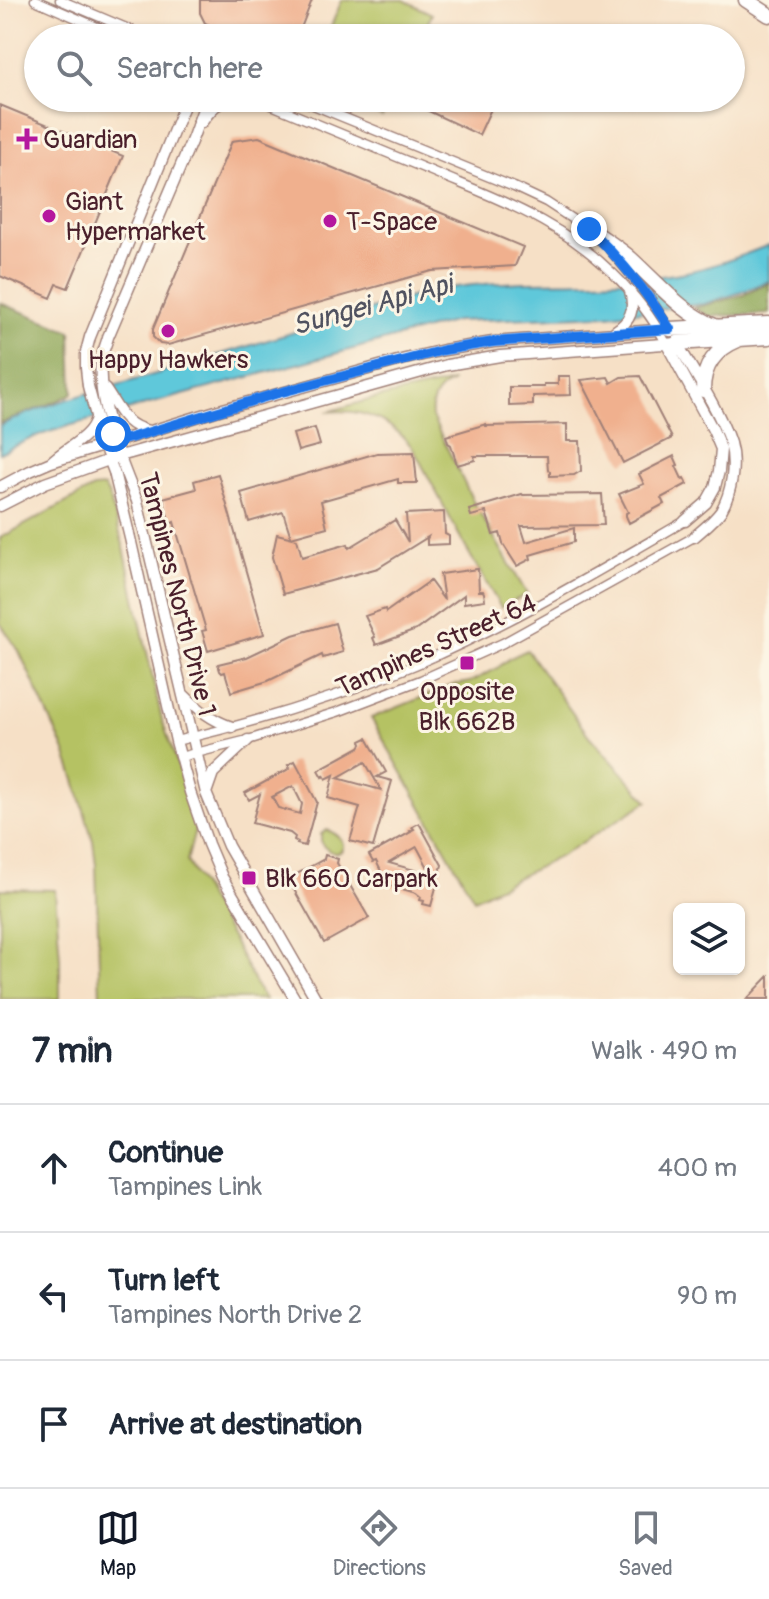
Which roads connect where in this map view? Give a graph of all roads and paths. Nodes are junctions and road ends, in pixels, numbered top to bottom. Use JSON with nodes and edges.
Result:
{"nodes":[{"id":1,"x":35,"y":0,"type":"edge"},
{"id":2,"x":60,"y":0,"type":"edge"},
{"id":3,"x":746,"y":0,"type":"edge"},
{"id":4,"x":769,"y":13,"type":"edge"},
{"id":5,"x":90,"y":24,"type":"edge"},
{"id":6,"x":117,"y":24,"type":"edge"},
{"id":7,"x":180,"y":112,"type":"edge"},
{"id":8,"x":202,"y":112,"type":"edge"},
{"id":9,"x":209,"y":112,"type":"edge"},
{"id":10,"x":288,"y":112,"type":"edge"},
{"id":11,"x":330,"y":112,"type":"edge"},
{"id":12,"x":193,"y":137,"type":"junction"},
{"id":13,"x":589,"y":229,"type":"joint"},
{"id":14,"x":636,"y":271,"type":"junction"},
{"id":15,"x":630,"y":291,"type":"junction"},
{"id":16,"x":99,"y":314,"type":"junction"},
{"id":17,"x":769,"y":324,"type":"edge"},
{"id":18,"x":113,"y":327,"type":"junction"},
{"id":19,"x":717,"y":327,"type":"junction"},
{"id":20,"x":614,"y":332,"type":"junction"},
{"id":21,"x":667,"y":332,"type":"junction"},
{"id":22,"x":769,"y":337,"type":"edge"},
{"id":23,"x":742,"y":339,"type":"junction"},
{"id":24,"x":444,"y":350,"type":"junction"},
{"id":25,"x":479,"y":359,"type":"junction"},
{"id":26,"x":101,"y":384,"type":"junction"},
{"id":27,"x":703,"y":390,"type":"junction"},
{"id":28,"x":96,"y":416,"type":"junction"},
{"id":29,"x":151,"y":432,"type":"junction"},
{"id":30,"x":115,"y":442,"type":"junction"},
{"id":31,"x":104,"y":446,"type":"junction"},
{"id":32,"x":120,"y":456,"type":"junction"},
{"id":33,"x":109,"y":460,"type":"junction"},
{"id":34,"x":51,"y":462,"type":"junction"},
{"id":35,"x":0,"y":487,"type":"edge"},
{"id":36,"x":0,"y":506,"type":"edge"},
{"id":37,"x":685,"y":521,"type":"joint"},
{"id":38,"x":694,"y":537,"type":"joint"},
{"id":39,"x":182,"y":692,"type":"junction"},
{"id":40,"x":232,"y":727,"type":"junction"},
{"id":41,"x":192,"y":737,"type":"junction"},
{"id":42,"x":248,"y":740,"type":"junction"},
{"id":43,"x":176,"y":741,"type":"junction"},
{"id":44,"x":197,"y":752,"type":"junction"},
{"id":45,"x":180,"y":757,"type":"junction"},
{"id":46,"x":206,"y":793,"type":"junction"},
{"id":47,"x":295,"y":999,"type":"edge"},
{"id":48,"x":316,"y":999,"type":"edge"}],
"edges":[{"from":1,"to":5,"type":"street"},
{"from":2,"to":6,"type":"street"},
{"from":3,"to":4,"type":"highway"},
{"from":7,"to":16,"type":"street","name":"Tampines North Drive 1"},
{"from":8,"to":12,"type":"street","name":"Tampines North Drive 1"},
{"from":9,"to":12,"type":"street"},
{"from":10,"to":15,"type":"street"},
{"from":11,"to":13,"type":"street"},
{"from":12,"to":18,"type":"street","name":"Tampines North Drive 1"},
{"from":13,"to":14,"type":"highway"},
{"from":14,"to":19,"type":"highway"},
{"from":14,"to":21,"type":"street"},
{"from":15,"to":20,"type":"street"},
{"from":15,"to":21,"type":"street"},
{"from":16,"to":18,"type":"street"},
{"from":16,"to":28,"type":"street","name":"Tampines North Drive 1"},
{"from":17,"to":19,"type":"highway"},
{"from":18,"to":26,"type":"street","name":"Tampines North Drive 1"},
{"from":19,"to":21,"type":"highway"},
{"from":20,"to":21,"type":"street"},
{"from":20,"to":24,"type":"street"},
{"from":21,"to":23,"type":"highway"},
{"from":21,"to":25,"type":"street"},
{"from":21,"to":27,"type":"street"},
{"from":21,"to":37,"type":"street"},
{"from":22,"to":23,"type":"highway"},
{"from":23,"to":27,"type":"highway"},
{"from":24,"to":25,"type":"street"},
{"from":24,"to":29,"type":"street"},
{"from":25,"to":32,"type":"street"},
{"from":26,"to":29,"type":"street"},
{"from":26,"to":30,"type":"street","name":"Tampines North Drive 1"},
{"from":27,"to":38,"type":"street"},
{"from":28,"to":31,"type":"street","name":"Tampines North Drive 1"},
{"from":28,"to":34,"type":"street"},
{"from":29,"to":30,"type":"street"},
{"from":30,"to":31,"type":"street"},
{"from":30,"to":32,"type":"street","name":"Tampines North Drive 1"},
{"from":31,"to":33,"type":"street","name":"Tampines North Drive 1"},
{"from":31,"to":34,"type":"street"},
{"from":32,"to":33,"type":"street"},
{"from":32,"to":39,"type":"street","name":"Tampines North Drive 1"},
{"from":33,"to":36,"type":"street"},
{"from":33,"to":43,"type":"street","name":"Tampines North Drive 1"},
{"from":34,"to":35,"type":"street"},
{"from":37,"to":40,"type":"street","name":"Tampines Street 64"},
{"from":38,"to":42,"type":"street","name":"Tampines Street 64"},
{"from":39,"to":40,"type":"street"},
{"from":39,"to":41,"type":"street","name":"Tampines North Drive 1"},
{"from":40,"to":41,"type":"street","name":"Tampines Street 64"},
{"from":41,"to":43,"type":"street","name":"Tampines Street 64"},
{"from":41,"to":44,"type":"street","name":"Tampines North Drive 1"},
{"from":42,"to":44,"type":"street","name":"Tampines Street 64"},
{"from":42,"to":46,"type":"street"},
{"from":43,"to":45,"type":"street","name":"Tampines North Drive 1"},
{"from":44,"to":45,"type":"street","name":"Tampines Street 64"},
{"from":44,"to":46,"type":"street","name":"Tampines North Drive 1"},
{"from":45,"to":47,"type":"street","name":"Tampines North Drive 1"},
{"from":46,"to":48,"type":"street","name":"Tampines North Drive 1"}]}
